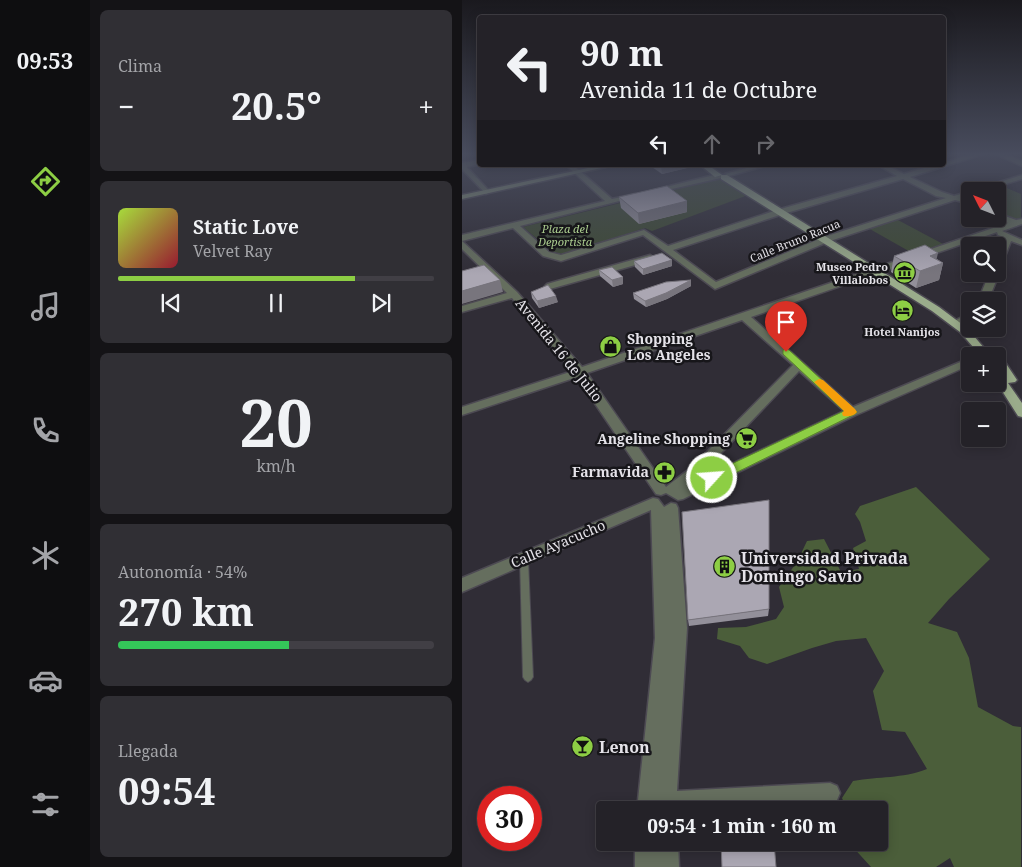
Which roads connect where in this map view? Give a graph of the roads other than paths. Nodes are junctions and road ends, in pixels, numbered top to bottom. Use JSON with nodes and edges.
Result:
{"nodes":[{"id":1,"x":479,"y":193,"type":"edge"},
{"id":2,"x":601,"y":193,"type":"edge"},
{"id":3,"x":646,"y":193,"type":"edge"},
{"id":4,"x":754,"y":193,"type":"edge"},
{"id":5,"x":844,"y":193,"type":"edge"},
{"id":6,"x":938,"y":193,"type":"edge"},
{"id":7,"x":961,"y":196,"type":"edge"},
{"id":8,"x":462,"y":197,"type":"edge"},
{"id":9,"x":953,"y":198,"type":"junction"},
{"id":10,"x":961,"y":200,"type":"edge"},
{"id":11,"x":610,"y":202,"type":"junction"},
{"id":12,"x":784,"y":211,"type":"junction"},
{"id":13,"x":1006,"y":218,"type":"edge"},
{"id":14,"x":1018,"y":222,"type":"edge"},
{"id":15,"x":514,"y":225,"type":"junction"},
{"id":16,"x":994,"y":230,"type":"junction"},
{"id":17,"x":1008,"y":237,"type":"junction"},
{"id":18,"x":462,"y":238,"type":"edge"},
{"id":19,"x":830,"y":238,"type":"junction"},
{"id":20,"x":1006,"y":242,"type":"edge"},
{"id":21,"x":1022,"y":242,"type":"edge"},
{"id":22,"x":462,"y":244,"type":"edge"},
{"id":23,"x":669,"y":250,"type":"junction"},
{"id":24,"x":878,"y":271,"type":"junction"},
{"id":25,"x":550,"y":286,"type":"edge"},
{"id":26,"x":514,"y":294,"type":"junction"},
{"id":27,"x":462,"y":309,"type":"edge"},
{"id":28,"x":744,"y":316,"type":"junction"},
{"id":29,"x":961,"y":319,"type":"edge"},
{"id":30,"x":972,"y":337,"type":"edge"},
{"id":31,"x":981,"y":347,"type":"edge"},
{"id":32,"x":800,"y":364,"type":"junction"},
{"id":33,"x":961,"y":365,"type":"edge"},
{"id":34,"x":580,"y":372,"type":"junction"},
{"id":35,"x":1006,"y":377,"type":"edge"},
{"id":36,"x":1006,"y":388,"type":"edge"},
{"id":37,"x":1022,"y":397,"type":"edge"},
{"id":38,"x":462,"y":411,"type":"edge"},
{"id":39,"x":852,"y":412,"type":"junction"},
{"id":40,"x":1022,"y":413,"type":"edge"},
{"id":41,"x":665,"y":499,"type":"junction"},
{"id":42,"x":524,"y":559,"type":"junction"},
{"id":43,"x":462,"y":585,"type":"edge"},
{"id":44,"x":528,"y":676,"type":"dead end"},
{"id":45,"x":830,"y":793,"type":"dead end"},
{"id":46,"x":648,"y":801,"type":"edge"},
{"id":47,"x":666,"y":801,"type":"edge"},
{"id":48,"x":729,"y":801,"type":"edge"},
{"id":49,"x":646,"y":851,"type":"edge"},
{"id":50,"x":667,"y":851,"type":"edge"},
{"id":51,"x":646,"y":867,"type":"edge"},
{"id":52,"x":668,"y":867,"type":"edge"}],
"edges":[{"from":1,"to":8,"type":"street"},
{"from":2,"to":11,"type":"street"},
{"from":3,"to":11,"type":"street"},
{"from":4,"to":12,"type":"main road"},
{"from":5,"to":12,"type":"street"},
{"from":6,"to":9,"type":"street"},
{"from":7,"to":9,"type":"street","name":"Calle Bruno Racua"},
{"from":9,"to":10,"type":"street"},
{"from":9,"to":19,"type":"street","name":"Calle Bruno Racua"},
{"from":11,"to":15,"type":"street"},
{"from":12,"to":19,"type":"main road"},
{"from":12,"to":23,"type":"street"},
{"from":13,"to":14,"type":"street"},
{"from":14,"to":16,"type":"street"},
{"from":15,"to":18,"type":"street"},
{"from":15,"to":23,"type":"street"},
{"from":16,"to":17,"type":"street"},
{"from":16,"to":24,"type":"street"},
{"from":17,"to":20,"type":"street"},
{"from":17,"to":21,"type":"street"},
{"from":19,"to":23,"type":"street","name":"Calle Bruno Racua"},
{"from":19,"to":24,"type":"main road"},
{"from":22,"to":26,"type":"street","name":"Avenida 16 de Julio"},
{"from":23,"to":25,"type":"street"},
{"from":24,"to":28,"type":"street"},
{"from":24,"to":29,"type":"main road"},
{"from":26,"to":27,"type":"street"},
{"from":26,"to":34,"type":"street","name":"Avenida 16 de Julio"},
{"from":28,"to":32,"type":"street"},
{"from":28,"to":34,"type":"street"},
{"from":30,"to":31,"type":"main road"},
{"from":32,"to":39,"type":"street"},
{"from":32,"to":41,"type":"street"},
{"from":33,"to":39,"type":"street","name":"Calle Ayacucho"},
{"from":34,"to":38,"type":"street"},
{"from":34,"to":41,"type":"street","name":"Avenida 16 de Julio"},
{"from":35,"to":37,"type":"main road"},
{"from":36,"to":40,"type":"main road"},
{"from":39,"to":41,"type":"street","name":"Calle Ayacucho"},
{"from":41,"to":42,"type":"street","name":"Calle Ayacucho"},
{"from":41,"to":46,"type":"street"},
{"from":41,"to":47,"type":"street"},
{"from":42,"to":43,"type":"street","name":"Calle Ayacucho"},
{"from":42,"to":44,"type":"lane"},
{"from":45,"to":48,"type":"street"},
{"from":49,"to":51,"type":"street"},
{"from":50,"to":52,"type":"street"}]}
